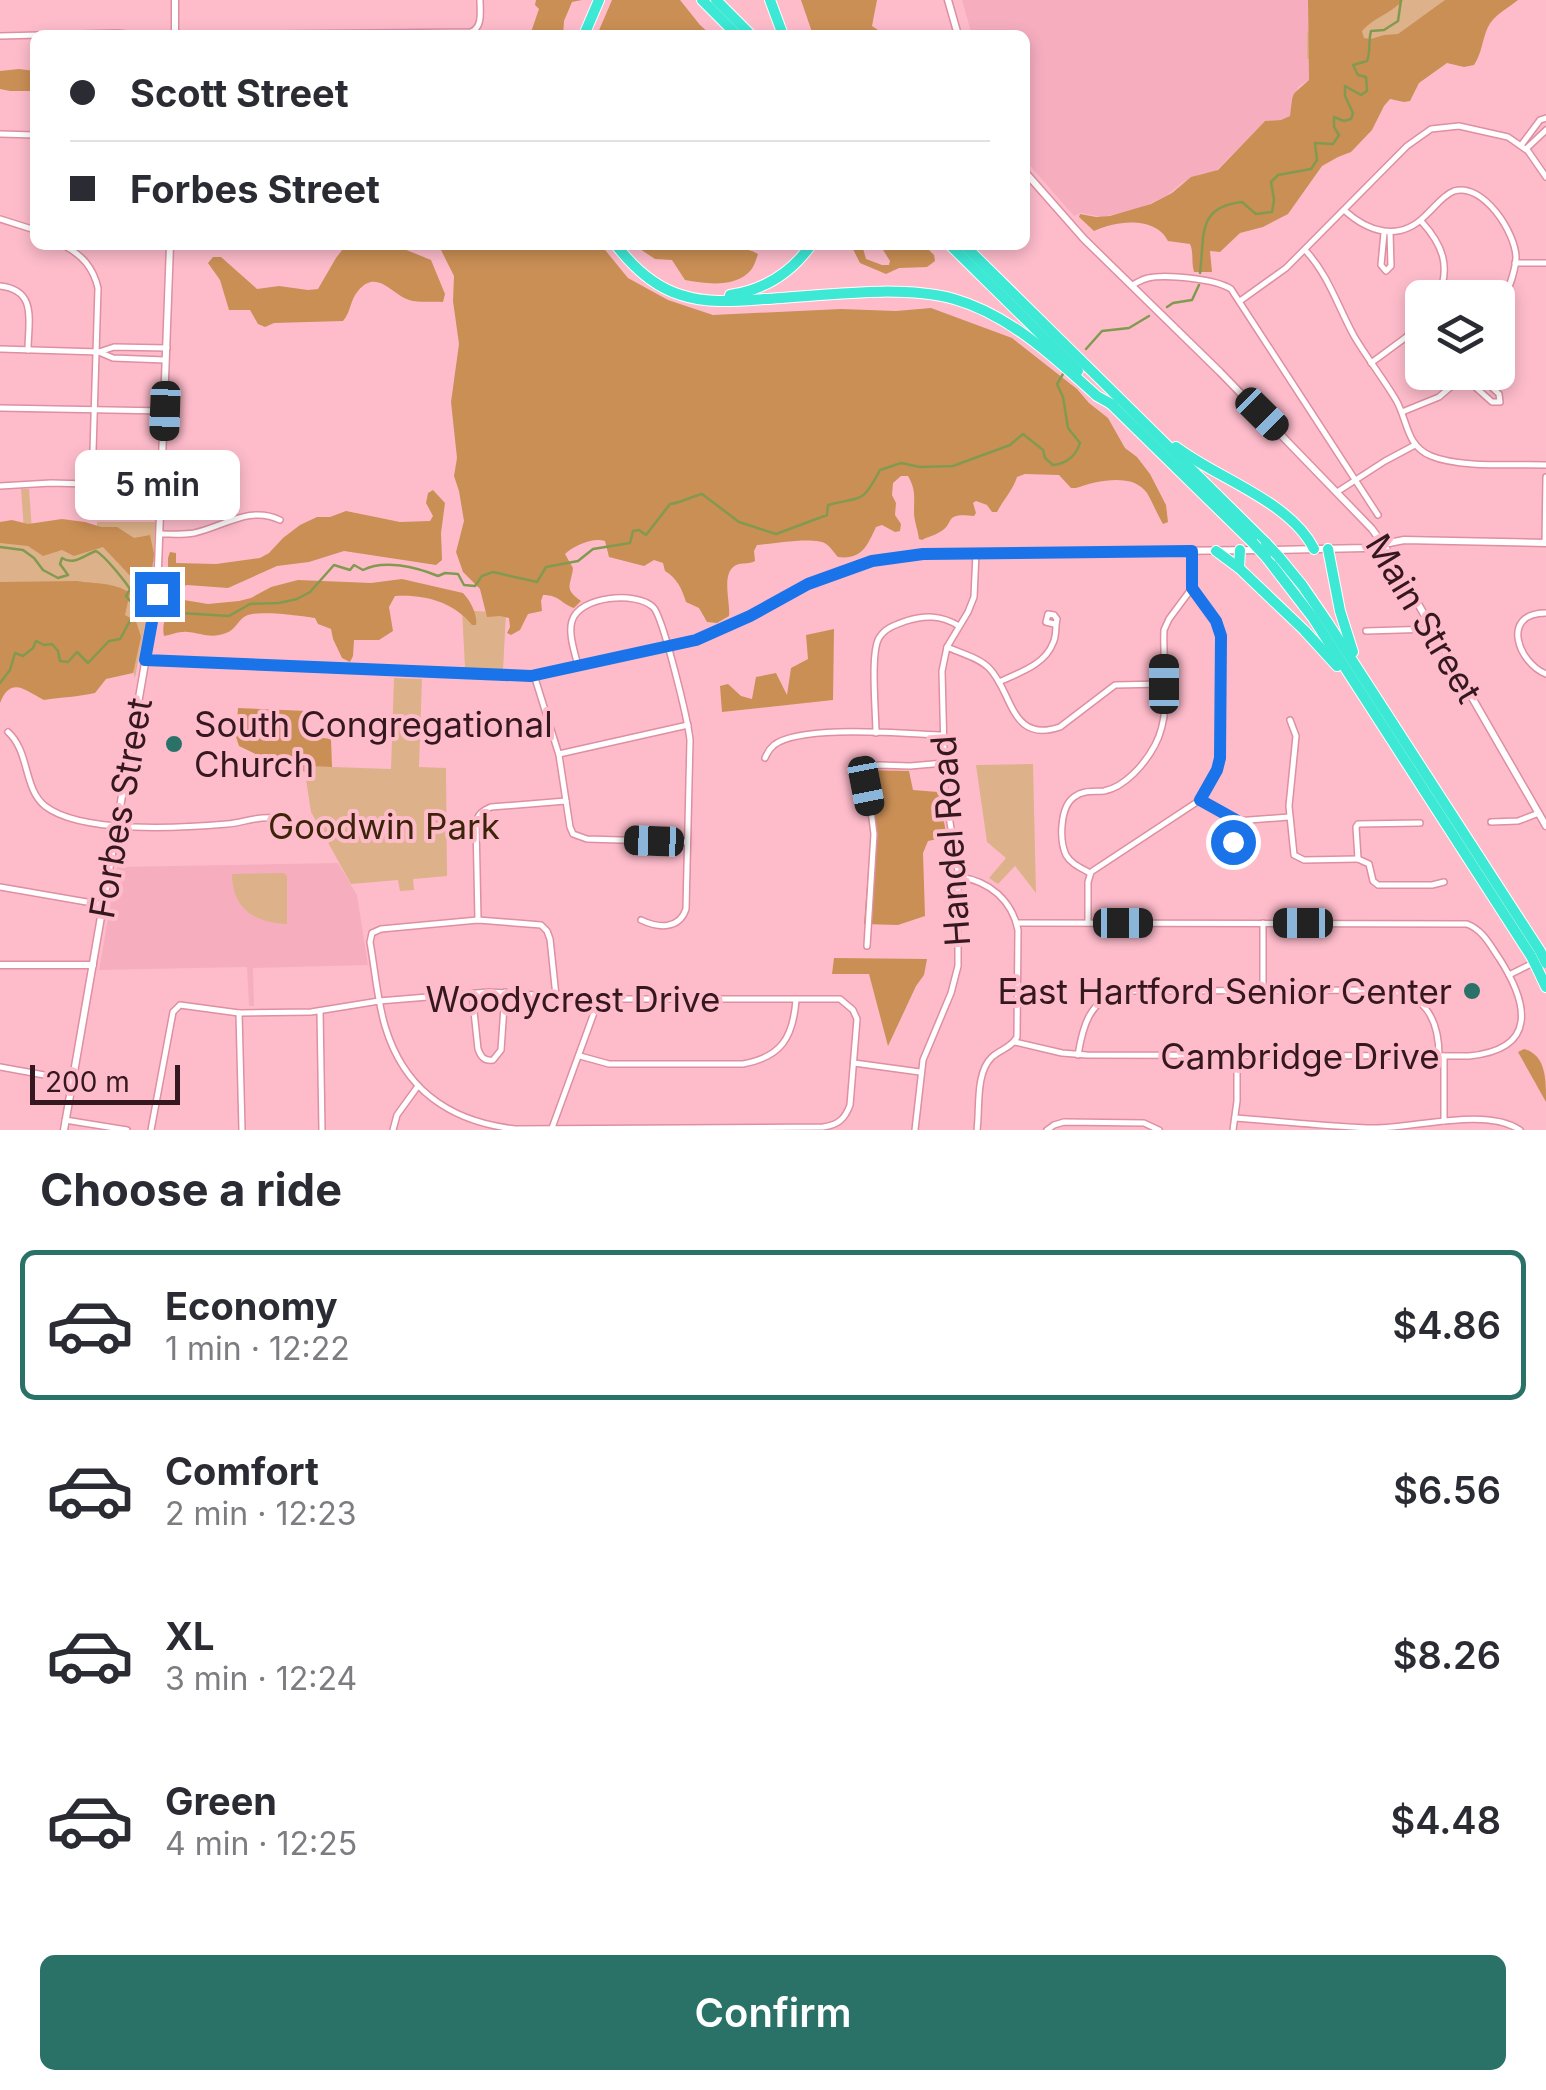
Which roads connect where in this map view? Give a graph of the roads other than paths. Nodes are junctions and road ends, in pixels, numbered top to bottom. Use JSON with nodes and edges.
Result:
{"nodes":[{"id":1,"x":175,"y":0,"type":"edge"},
{"id":2,"x":480,"y":0,"type":"edge"},
{"id":3,"x":596,"y":0,"type":"edge"},
{"id":4,"x":702,"y":0,"type":"edge"},
{"id":5,"x":770,"y":0,"type":"edge"},
{"id":6,"x":948,"y":0,"type":"edge"},
{"id":7,"x":719,"y":3,"type":"edge"},
{"id":8,"x":173,"y":30,"type":"edge"},
{"id":9,"x":474,"y":30,"type":"edge"},
{"id":10,"x":583,"y":30,"type":"edge"},
{"id":11,"x":732,"y":30,"type":"edge"},
{"id":12,"x":746,"y":30,"type":"edge"},
{"id":13,"x":781,"y":30,"type":"edge"},
{"id":14,"x":957,"y":30,"type":"edge"},
{"id":15,"x":30,"y":35,"type":"edge"},
{"id":16,"x":0,"y":36,"type":"edge"},
{"id":17,"x":1546,"y":118,"type":"edge"},
{"id":18,"x":1546,"y":130,"type":"edge"},
{"id":19,"x":0,"y":134,"type":"edge"},
{"id":20,"x":30,"y":136,"type":"edge"},
{"id":21,"x":1523,"y":147,"type":"junction"},
{"id":22,"x":1546,"y":177,"type":"edge"},
{"id":23,"x":1030,"y":178,"type":"edge"},
{"id":24,"x":1344,"y":210,"type":"junction"},
{"id":25,"x":0,"y":219,"type":"edge"},
{"id":26,"x":1421,"y":221,"type":"junction"},
{"id":27,"x":30,"y":228,"type":"edge"},
{"id":28,"x":1387,"y":232,"type":"junction"},
{"id":29,"x":71,"y":250,"type":"edge"},
{"id":30,"x":170,"y":250,"type":"edge"},
{"id":31,"x":620,"y":250,"type":"edge"},
{"id":32,"x":629,"y":250,"type":"edge"},
{"id":33,"x":807,"y":250,"type":"edge"},
{"id":34,"x":955,"y":250,"type":"edge"},
{"id":35,"x":969,"y":250,"type":"edge"},
{"id":36,"x":1305,"y":250,"type":"junction"},
{"id":37,"x":1515,"y":263,"type":"junction"},
{"id":38,"x":1546,"y":263,"type":"edge"},
{"id":39,"x":1443,"y":280,"type":"edge"},
{"id":40,"x":1510,"y":280,"type":"edge"},
{"id":41,"x":0,"y":286,"type":"edge"},
{"id":42,"x":1132,"y":286,"type":"junction"},
{"id":43,"x":1240,"y":302,"type":"junction"},
{"id":44,"x":1405,"y":338,"type":"edge"},
{"id":45,"x":166,"y":348,"type":"junction"},
{"id":46,"x":0,"y":350,"type":"edge"},
{"id":47,"x":28,"y":350,"type":"junction"},
{"id":48,"x":98,"y":352,"type":"junction"},
{"id":49,"x":166,"y":360,"type":"junction"},
{"id":50,"x":1371,"y":363,"type":"junction"},
{"id":51,"x":1469,"y":374,"type":"edge"},
{"id":52,"x":1446,"y":390,"type":"edge"},
{"id":53,"x":1113,"y":405,"type":"junction"},
{"id":54,"x":0,"y":408,"type":"edge"},
{"id":55,"x":94,"y":409,"type":"junction"},
{"id":56,"x":165,"y":411,"type":"junction"},
{"id":57,"x":1402,"y":412,"type":"junction"},
{"id":58,"x":1140,"y":418,"type":"junction"},
{"id":59,"x":1414,"y":445,"type":"junction"},
{"id":60,"x":1546,"y":464,"type":"edge"},
{"id":61,"x":1546,"y":477,"type":"edge"},
{"id":62,"x":1355,"y":480,"type":"junction"},
{"id":63,"x":92,"y":484,"type":"junction"},
{"id":64,"x":0,"y":486,"type":"edge"},
{"id":65,"x":162,"y":486,"type":"junction"},
{"id":66,"x":1338,"y":492,"type":"junction"},
{"id":67,"x":1378,"y":515,"type":"dead end"},
{"id":68,"x":280,"y":520,"type":"dead end"},
{"id":69,"x":161,"y":534,"type":"junction"},
{"id":70,"x":1545,"y":543,"type":"edge"},
{"id":71,"x":1383,"y":544,"type":"junction"},
{"id":72,"x":1314,"y":549,"type":"junction"},
{"id":73,"x":1328,"y":549,"type":"junction"},
{"id":74,"x":1216,"y":550,"type":"junction"},
{"id":75,"x":1240,"y":550,"type":"junction"},
{"id":76,"x":1192,"y":551,"type":"junction"},
{"id":77,"x":976,"y":553,"type":"junction"},
{"id":78,"x":1239,"y":568,"type":"junction"},
{"id":79,"x":1192,"y":588,"type":"junction"},
{"id":80,"x":1546,"y":613,"type":"edge"},
{"id":81,"x":1054,"y":624,"type":"dead end"},
{"id":82,"x":959,"y":626,"type":"junction"},
{"id":83,"x":1433,"y":629,"type":"junction"},
{"id":84,"x":1366,"y":631,"type":"dead end"},
{"id":85,"x":947,"y":647,"type":"junction"},
{"id":86,"x":666,"y":648,"type":"junction"},
{"id":87,"x":145,"y":660,"type":"junction"},
{"id":88,"x":578,"y":666,"type":"junction"},
{"id":89,"x":1546,"y":674,"type":"edge"},
{"id":90,"x":534,"y":675,"type":"junction"},
{"id":91,"x":1363,"y":677,"type":"junction"},
{"id":92,"x":999,"y":683,"type":"junction"},
{"id":93,"x":1164,"y":684,"type":"junction"},
{"id":94,"x":1367,"y":701,"type":"junction"},
{"id":95,"x":1290,"y":720,"type":"dead end"},
{"id":96,"x":688,"y":725,"type":"junction"},
{"id":97,"x":8,"y":732,"type":"dead end"},
{"id":98,"x":876,"y":733,"type":"junction"},
{"id":99,"x":943,"y":735,"type":"junction"},
{"id":100,"x":559,"y":754,"type":"junction"},
{"id":101,"x":765,"y":758,"type":"dead end"},
{"id":102,"x":944,"y":763,"type":"junction"},
{"id":103,"x":1200,"y":800,"type":"junction"},
{"id":104,"x":566,"y":801,"type":"junction"},
{"id":105,"x":1538,"y":813,"type":"junction"},
{"id":106,"x":1290,"y":817,"type":"junction"},
{"id":107,"x":272,"y":818,"type":"dead end"},
{"id":108,"x":1236,"y":820,"type":"junction"},
{"id":109,"x":1491,"y":822,"type":"dead end"},
{"id":110,"x":1420,"y":823,"type":"dead end"},
{"id":111,"x":1546,"y":826,"type":"edge"},
{"id":112,"x":117,"y":827,"type":"junction"},
{"id":113,"x":687,"y":842,"type":"junction"},
{"id":114,"x":1228,"y":854,"type":"dead end"},
{"id":115,"x":1358,"y":859,"type":"junction"},
{"id":116,"x":1090,"y":874,"type":"junction"},
{"id":117,"x":958,"y":877,"type":"junction"},
{"id":118,"x":1444,"y":882,"type":"dead end"},
{"id":119,"x":0,"y":887,"type":"edge"},
{"id":120,"x":104,"y":905,"type":"junction"},
{"id":121,"x":478,"y":920,"type":"junction"},
{"id":122,"x":641,"y":920,"type":"dead end"},
{"id":123,"x":1017,"y":922,"type":"junction"},
{"id":124,"x":1088,"y":923,"type":"junction"},
{"id":125,"x":1263,"y":923,"type":"junction"},
{"id":126,"x":868,"y":946,"type":"dead end"},
{"id":127,"x":1540,"y":959,"type":"edge"},
{"id":128,"x":0,"y":965,"type":"edge"},
{"id":129,"x":93,"y":966,"type":"junction"},
{"id":130,"x":1509,"y":975,"type":"junction"},
{"id":131,"x":1546,"y":986,"type":"edge"},
{"id":132,"x":1263,"y":990,"type":"junction"},
{"id":133,"x":505,"y":992,"type":"junction"},
{"id":134,"x":472,"y":993,"type":"junction"},
{"id":135,"x":556,"y":996,"type":"junction"},
{"id":136,"x":796,"y":999,"type":"junction"},
{"id":137,"x":600,"y":1000,"type":"junction"},
{"id":138,"x":379,"y":1001,"type":"junction"},
{"id":139,"x":320,"y":1011,"type":"junction"},
{"id":140,"x":239,"y":1013,"type":"junction"},
{"id":141,"x":1016,"y":1042,"type":"junction"},
{"id":142,"x":1078,"y":1055,"type":"junction"},
{"id":143,"x":580,"y":1056,"type":"junction"},
{"id":144,"x":1237,"y":1056,"type":"junction"},
{"id":145,"x":1442,"y":1056,"type":"junction"},
{"id":146,"x":854,"y":1063,"type":"junction"},
{"id":147,"x":0,"y":1067,"type":"edge"},
{"id":148,"x":920,"y":1072,"type":"junction"},
{"id":149,"x":72,"y":1080,"type":"junction"},
{"id":150,"x":418,"y":1086,"type":"junction"},
{"id":151,"x":1235,"y":1118,"type":"junction"},
{"id":152,"x":66,"y":1120,"type":"junction"},
{"id":153,"x":1444,"y":1121,"type":"junction"},
{"id":154,"x":473,"y":1126,"type":"edge"},
{"id":155,"x":1369,"y":1129,"type":"edge"},
{"id":156,"x":1389,"y":1129,"type":"edge"},
{"id":157,"x":64,"y":1130,"type":"edge"},
{"id":158,"x":126,"y":1130,"type":"edge"},
{"id":159,"x":151,"y":1130,"type":"edge"},
{"id":160,"x":242,"y":1130,"type":"edge"},
{"id":161,"x":322,"y":1130,"type":"edge"},
{"id":162,"x":393,"y":1130,"type":"edge"},
{"id":163,"x":552,"y":1130,"type":"edge"},
{"id":164,"x":915,"y":1130,"type":"edge"},
{"id":165,"x":977,"y":1130,"type":"edge"},
{"id":166,"x":1047,"y":1130,"type":"edge"},
{"id":167,"x":1159,"y":1130,"type":"edge"},
{"id":168,"x":1234,"y":1130,"type":"edge"},
{"id":169,"x":1520,"y":1130,"type":"edge"}],
"edges":[{"from":1,"to":8,"type":"main road"},
{"from":2,"to":9,"type":"street"},
{"from":3,"to":10,"type":"highway"},
{"from":4,"to":11,"type":"highway"},
{"from":5,"to":13,"type":"highway"},
{"from":6,"to":14,"type":"main road"},
{"from":7,"to":12,"type":"highway"},
{"from":15,"to":16,"type":"street"},
{"from":17,"to":21,"type":"street"},
{"from":18,"to":21,"type":"street"},
{"from":19,"to":20,"type":"street"},
{"from":21,"to":22,"type":"street"},
{"from":21,"to":24,"type":"street"},
{"from":23,"to":42,"type":"main road","name":"Main Street"},
{"from":24,"to":28,"type":"street"},
{"from":24,"to":36,"type":"street"},
{"from":25,"to":27,"type":"street"},
{"from":26,"to":28,"type":"street"},
{"from":26,"to":37,"type":"street"},
{"from":26,"to":39,"type":"street"},
{"from":28,"to":28,"type":"street"},
{"from":29,"to":48,"type":"street"},
{"from":30,"to":45,"type":"main road","name":"Forbes Street"},
{"from":31,"to":53,"type":"highway"},
{"from":32,"to":33,"type":"highway"},
{"from":34,"to":53,"type":"highway"},
{"from":35,"to":58,"type":"highway"},
{"from":36,"to":43,"type":"street"},
{"from":36,"to":50,"type":"street"},
{"from":37,"to":38,"type":"street"},
{"from":37,"to":40,"type":"street"},
{"from":41,"to":47,"type":"street"},
{"from":42,"to":43,"type":"street"},
{"from":42,"to":66,"type":"main road","name":"Main Street"},
{"from":43,"to":62,"type":"street"},
{"from":44,"to":50,"type":"street"},
{"from":45,"to":48,"type":"street"},
{"from":45,"to":49,"type":"main road","name":"Forbes Street"},
{"from":46,"to":47,"type":"street"},
{"from":47,"to":48,"type":"street"},
{"from":48,"to":49,"type":"street"},
{"from":48,"to":55,"type":"street"},
{"from":49,"to":56,"type":"main road","name":"Forbes Street"},
{"from":50,"to":57,"type":"street"},
{"from":51,"to":51,"type":"street"},
{"from":52,"to":57,"type":"street"},
{"from":53,"to":94,"type":"highway","bridge":true},
{"from":54,"to":55,"type":"street"},
{"from":55,"to":56,"type":"street"},
{"from":55,"to":63,"type":"street"},
{"from":56,"to":65,"type":"main road","name":"Forbes Street"},
{"from":57,"to":59,"type":"street"},
{"from":58,"to":72,"type":"highway"},
{"from":58,"to":91,"type":"highway","bridge":true},
{"from":59,"to":60,"type":"street"},
{"from":59,"to":62,"type":"street"},
{"from":61,"to":70,"type":"street"},
{"from":62,"to":66,"type":"street"},
{"from":62,"to":67,"type":"street"},
{"from":63,"to":64,"type":"street"},
{"from":63,"to":65,"type":"street"},
{"from":65,"to":69,"type":"main road","name":"Forbes Street"},
{"from":66,"to":71,"type":"main road","name":"Main Street"},
{"from":68,"to":69,"type":"street"},
{"from":69,"to":87,"type":"main road","name":"Forbes Street"},
{"from":70,"to":71,"type":"main road"},
{"from":71,"to":73,"type":"main road"},
{"from":71,"to":83,"type":"main road","name":"Main Street"},
{"from":72,"to":73,"type":"main road"},
{"from":72,"to":75,"type":"main road"},
{"from":73,"to":91,"type":"highway"},
{"from":74,"to":75,"type":"main road"},
{"from":74,"to":76,"type":"main road"},
{"from":74,"to":78,"type":"highway"},
{"from":75,"to":78,"type":"highway"},
{"from":76,"to":77,"type":"main road"},
{"from":76,"to":79,"type":"street"},
{"from":77,"to":82,"type":"street","name":"Handel Road"},
{"from":77,"to":86,"type":"main road"},
{"from":78,"to":94,"type":"highway"},
{"from":79,"to":93,"type":"street"},
{"from":79,"to":103,"type":"street"},
{"from":80,"to":89,"type":"street"},
{"from":81,"to":92,"type":"street"},
{"from":82,"to":85,"type":"street","name":"Handel Road"},
{"from":82,"to":98,"type":"street"},
{"from":83,"to":84,"type":"street"},
{"from":83,"to":105,"type":"main road","name":"Main Street"},
{"from":85,"to":92,"type":"street"},
{"from":85,"to":99,"type":"street","name":"Handel Road"},
{"from":86,"to":88,"type":"main road"},
{"from":86,"to":88,"type":"street"},
{"from":86,"to":96,"type":"street"},
{"from":87,"to":90,"type":"main road"},
{"from":87,"to":112,"type":"main road","name":"Forbes Street"},
{"from":88,"to":90,"type":"main road"},
{"from":90,"to":100,"type":"street"},
{"from":91,"to":127,"type":"highway"},
{"from":92,"to":93,"type":"street"},
{"from":93,"to":116,"type":"street"},
{"from":94,"to":127,"type":"highway"},
{"from":95,"to":106,"type":"street"},
{"from":96,"to":100,"type":"street"},
{"from":96,"to":113,"type":"street"},
{"from":97,"to":112,"type":"street"},
{"from":98,"to":99,"type":"street"},
{"from":98,"to":101,"type":"street"},
{"from":99,"to":102,"type":"street","name":"Handel Road"},
{"from":100,"to":104,"type":"street"},
{"from":102,"to":117,"type":"street","name":"Handel Road"},
{"from":102,"to":126,"type":"street"},
{"from":103,"to":108,"type":"street"},
{"from":103,"to":116,"type":"street"},
{"from":104,"to":113,"type":"street"},
{"from":104,"to":121,"type":"street"},
{"from":105,"to":109,"type":"street"},
{"from":105,"to":111,"type":"main road","name":"Main Street"},
{"from":106,"to":108,"type":"street"},
{"from":106,"to":115,"type":"street"},
{"from":107,"to":112,"type":"street"},
{"from":108,"to":114,"type":"street"},
{"from":110,"to":115,"type":"street"},
{"from":112,"to":120,"type":"main road","name":"Forbes Street"},
{"from":113,"to":122,"type":"street"},
{"from":115,"to":118,"type":"street"},
{"from":116,"to":124,"type":"street"},
{"from":117,"to":123,"type":"street"},
{"from":117,"to":148,"type":"street","name":"Handel Road"},
{"from":119,"to":120,"type":"street"},
{"from":120,"to":129,"type":"main road","name":"Forbes Street"},
{"from":121,"to":135,"type":"street"},
{"from":121,"to":138,"type":"street"},
{"from":123,"to":124,"type":"street"},
{"from":123,"to":141,"type":"street"},
{"from":124,"to":125,"type":"street"},
{"from":125,"to":130,"type":"street","name":"Cambridge Drive"},
{"from":125,"to":132,"type":"street"},
{"from":127,"to":130,"type":"street"},
{"from":127,"to":131,"type":"highway"},
{"from":128,"to":129,"type":"main road"},
{"from":129,"to":149,"type":"main road","name":"Forbes Street"},
{"from":130,"to":145,"type":"street","name":"Cambridge Drive"},
{"from":132,"to":142,"type":"street"},
{"from":132,"to":145,"type":"street"},
{"from":133,"to":134,"type":"street","name":"Woodycrest Drive"},
{"from":133,"to":134,"type":"street"},
{"from":133,"to":135,"type":"street","name":"Woodycrest Drive"},
{"from":134,"to":138,"type":"street","name":"Woodycrest Drive"},
{"from":135,"to":137,"type":"street","name":"Woodycrest Drive"},
{"from":136,"to":137,"type":"street","name":"Woodycrest Drive"},
{"from":136,"to":143,"type":"street"},
{"from":136,"to":146,"type":"street","name":"Woodycrest Drive"},
{"from":137,"to":143,"type":"street"},
{"from":138,"to":139,"type":"street","name":"Woodycrest Drive"},
{"from":138,"to":150,"type":"street"},
{"from":139,"to":140,"type":"street","name":"Woodycrest Drive"},
{"from":139,"to":161,"type":"street"},
{"from":140,"to":159,"type":"street","name":"Woodycrest Drive"},
{"from":140,"to":160,"type":"street"},
{"from":141,"to":142,"type":"street","name":"Cambridge Drive"},
{"from":141,"to":165,"type":"street"},
{"from":142,"to":144,"type":"street","name":"Cambridge Drive"},
{"from":143,"to":163,"type":"street"},
{"from":144,"to":145,"type":"street","name":"Cambridge Drive"},
{"from":144,"to":151,"type":"street"},
{"from":145,"to":153,"type":"street"},
{"from":146,"to":148,"type":"street"},
{"from":146,"to":163,"type":"street"},
{"from":147,"to":149,"type":"street"},
{"from":148,"to":164,"type":"street","name":"Handel Road"},
{"from":149,"to":152,"type":"main road","name":"Forbes Street"},
{"from":150,"to":154,"type":"street"},
{"from":150,"to":162,"type":"street"},
{"from":151,"to":155,"type":"street"},
{"from":151,"to":168,"type":"street"},
{"from":152,"to":157,"type":"main road","name":"Forbes Street"},
{"from":152,"to":158,"type":"street"},
{"from":153,"to":156,"type":"street"},
{"from":153,"to":169,"type":"street"},
{"from":154,"to":163,"type":"street"},
{"from":155,"to":156,"type":"street"},
{"from":166,"to":167,"type":"street"}]}
